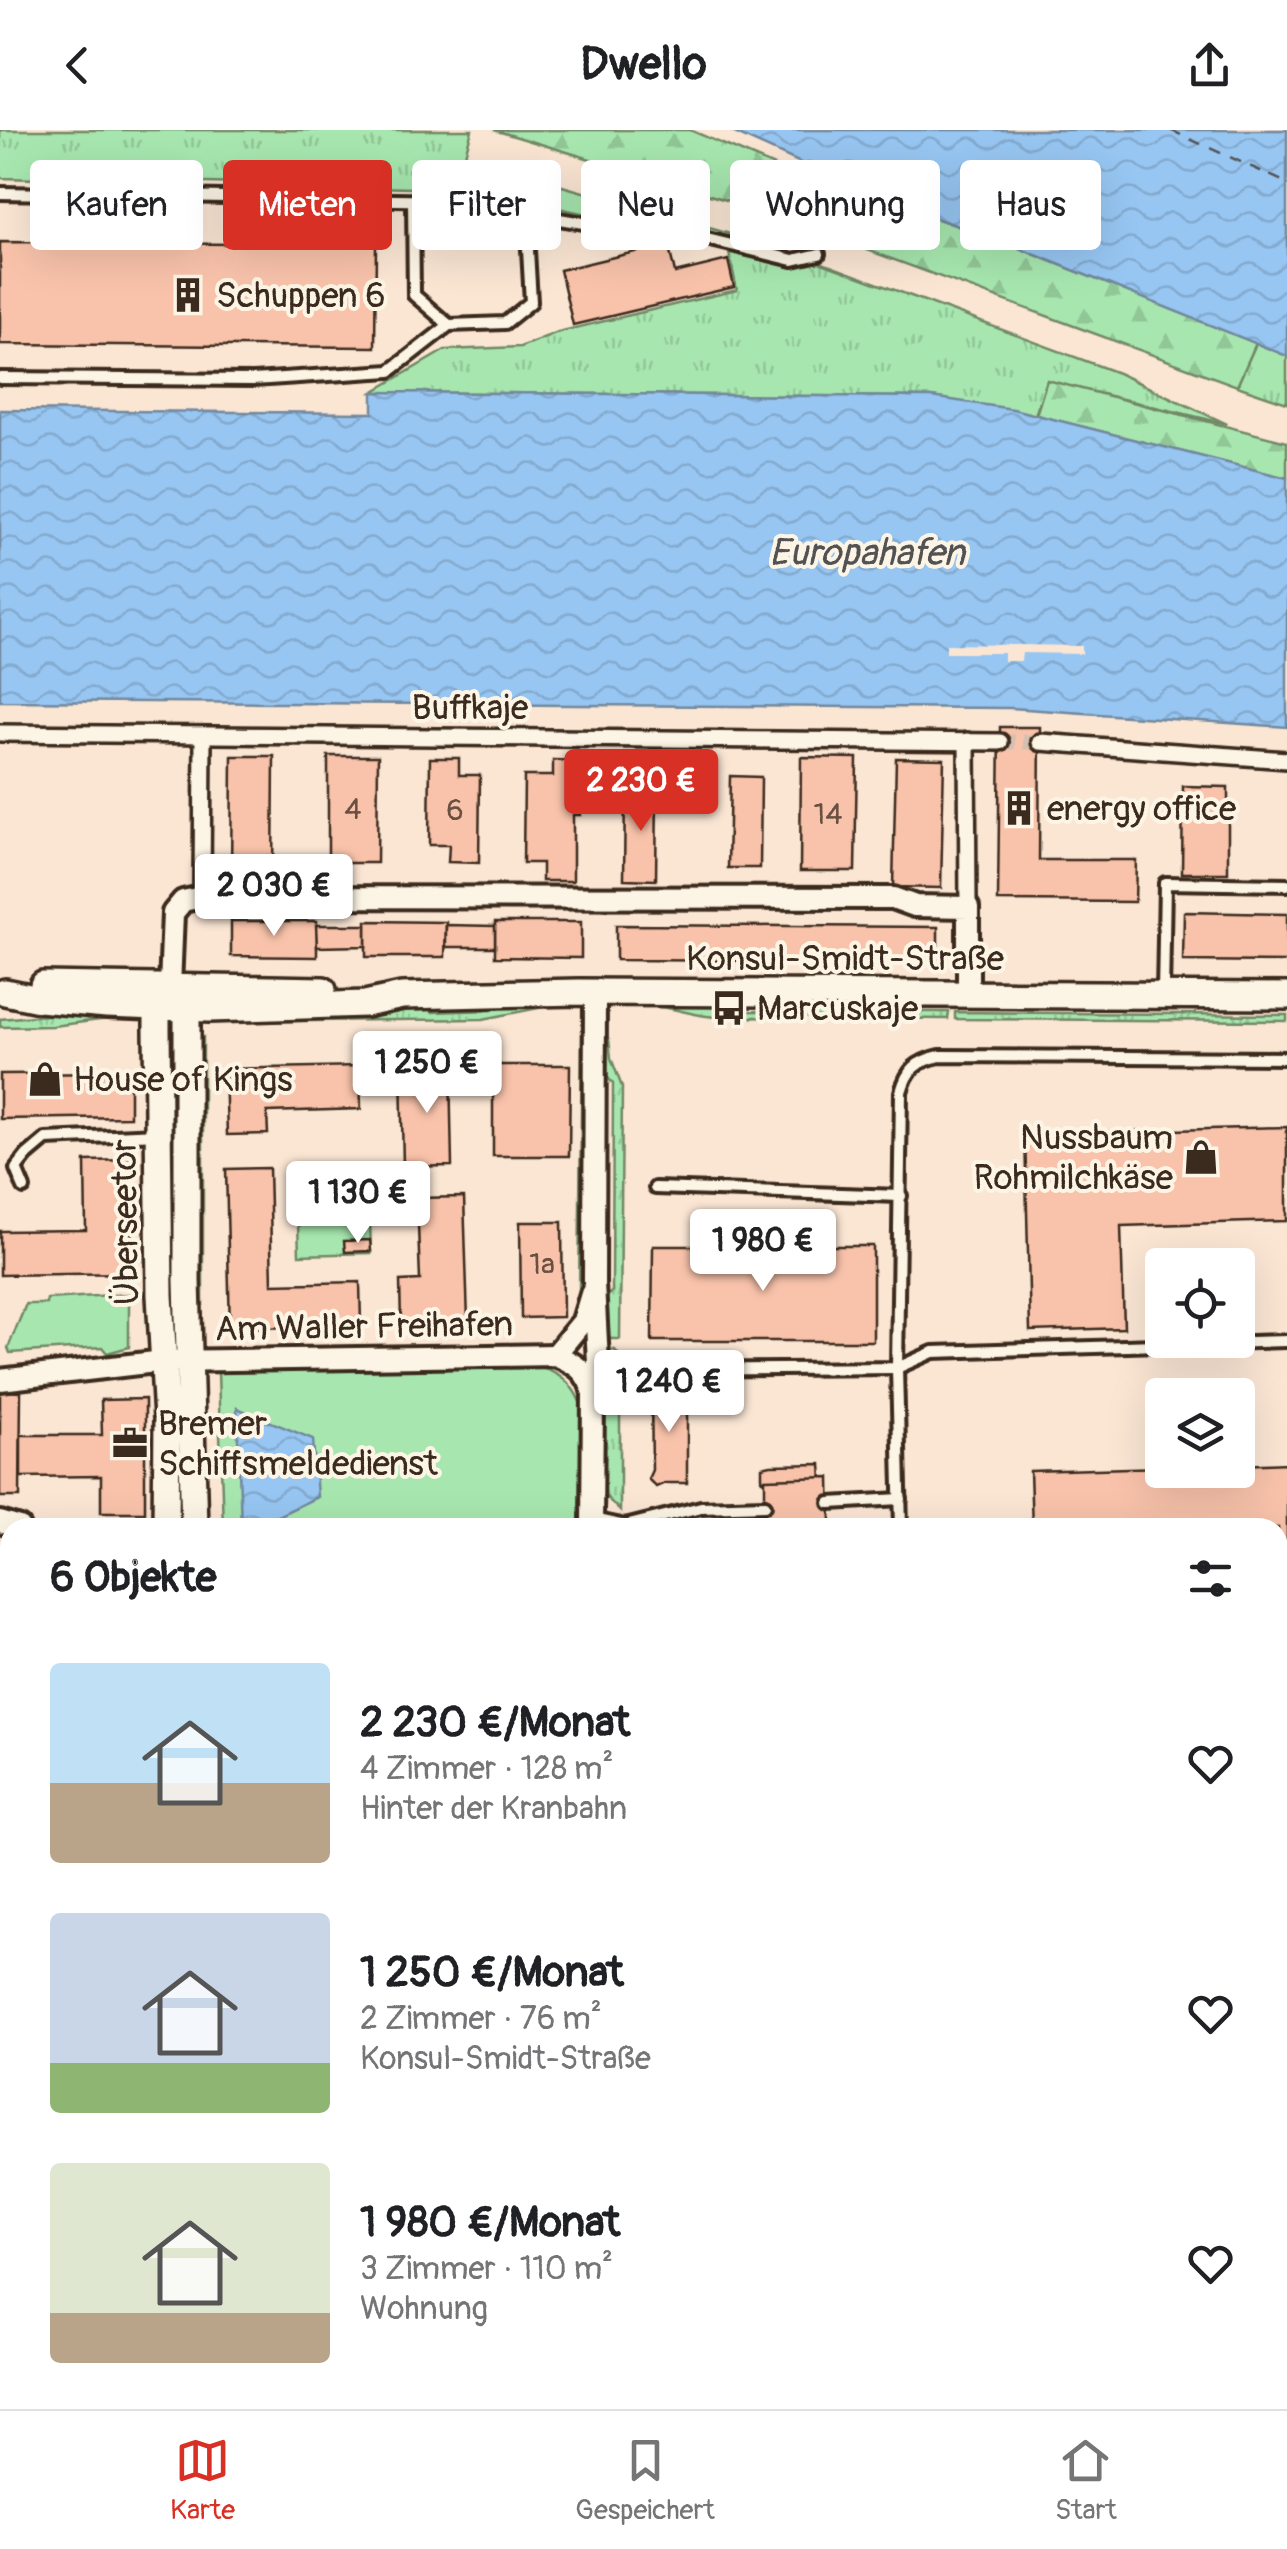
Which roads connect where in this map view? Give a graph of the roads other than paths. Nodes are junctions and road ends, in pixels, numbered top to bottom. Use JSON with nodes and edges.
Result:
{"nodes":[{"id":1,"x":0,"y":193,"type":"edge"},
{"id":2,"x":412,"y":200,"type":"edge"},
{"id":3,"x":561,"y":220,"type":"edge"},
{"id":4,"x":414,"y":250,"type":"edge"},
{"id":5,"x":528,"y":250,"type":"edge"},
{"id":6,"x":819,"y":254,"type":"dead end"},
{"id":7,"x":449,"y":325,"type":"junction"},
{"id":8,"x":0,"y":378,"type":"edge"},
{"id":9,"x":0,"y":734,"type":"edge"},
{"id":10,"x":203,"y":735,"type":"junction"},
{"id":11,"x":967,"y":742,"type":"junction"},
{"id":12,"x":1000,"y":742,"type":"tunnel mouth"},
{"id":13,"x":1040,"y":742,"type":"tunnel mouth"},
{"id":14,"x":1287,"y":760,"type":"edge"},
{"id":15,"x":1287,"y":885,"type":"edge"},
{"id":16,"x":202,"y":897,"type":"junction"},
{"id":17,"x":968,"y":906,"type":"junction"},
{"id":18,"x":2,"y":992,"type":"edge"},
{"id":19,"x":595,"y":992,"type":"junction"},
{"id":20,"x":968,"y":994,"type":"junction"},
{"id":21,"x":1163,"y":995,"type":"junction"},
{"id":22,"x":164,"y":996,"type":"junction"},
{"id":23,"x":402,"y":996,"type":"junction"},
{"id":24,"x":1287,"y":996,"type":"edge"},
{"id":25,"x":187,"y":1008,"type":"junction"},
{"id":26,"x":1287,"y":1058,"type":"edge"},
{"id":27,"x":159,"y":1134,"type":"junction"},
{"id":28,"x":24,"y":1188,"type":"dead end"},
{"id":29,"x":656,"y":1188,"type":"dead end"},
{"id":30,"x":900,"y":1196,"type":"junction"},
{"id":31,"x":594,"y":1282,"type":"junction"},
{"id":32,"x":1287,"y":1341,"type":"edge"},
{"id":33,"x":554,"y":1355,"type":"junction"},
{"id":34,"x":164,"y":1362,"type":"junction"},
{"id":35,"x":191,"y":1362,"type":"junction"},
{"id":36,"x":898,"y":1368,"type":"junction"},
{"id":37,"x":664,"y":1370,"type":"dead end"},
{"id":38,"x":0,"y":1380,"type":"edge"},
{"id":39,"x":593,"y":1394,"type":"junction"},
{"id":40,"x":901,"y":1499,"type":"junction"},
{"id":41,"x":830,"y":1503,"type":"dead end"},
{"id":42,"x":765,"y":1505,"type":"dead end"},
{"id":43,"x":166,"y":1518,"type":"edge"},
{"id":44,"x":194,"y":1518,"type":"edge"},
{"id":45,"x":592,"y":1518,"type":"edge"},
{"id":46,"x":657,"y":1518,"type":"edge"},
{"id":47,"x":901,"y":1518,"type":"edge"}],
"edges":[{"from":1,"to":2,"type":"lane"},
{"from":3,"to":6,"type":"lane"},
{"from":4,"to":7,"type":"lane"},
{"from":5,"to":7,"type":"lane"},
{"from":7,"to":8,"type":"lane"},
{"from":9,"to":10,"type":"street","name":"Buffkaje"},
{"from":10,"to":11,"type":"street","name":"Buffkaje"},
{"from":10,"to":16,"type":"street"},
{"from":11,"to":12,"type":"street","name":"Buffkaje"},
{"from":11,"to":17,"type":"street"},
{"from":13,"to":14,"type":"street"},
{"from":15,"to":21,"type":"lane"},
{"from":16,"to":17,"type":"street"},
{"from":16,"to":22,"type":"street"},
{"from":17,"to":20,"type":"street"},
{"from":18,"to":22,"type":"street","name":"Konsul-Smidt-Straße"},
{"from":19,"to":20,"type":"street","name":"Konsul-Smidt-Straße"},
{"from":19,"to":23,"type":"street","name":"Konsul-Smidt-Straße"},
{"from":19,"to":31,"type":"street"},
{"from":20,"to":21,"type":"street","name":"Konsul-Smidt-Straße"},
{"from":21,"to":24,"type":"street","name":"Konsul-Smidt-Straße"},
{"from":22,"to":23,"type":"street","name":"Konsul-Smidt-Straße"},
{"from":22,"to":25,"type":"street"},
{"from":22,"to":27,"type":"street","name":"Überseetor"},
{"from":23,"to":25,"type":"street","name":"Konsul-Smidt-Straße"},
{"from":25,"to":35,"type":"street","name":"Überseetor"},
{"from":26,"to":30,"type":"lane"},
{"from":27,"to":28,"type":"lane"},
{"from":27,"to":34,"type":"street","name":"Überseetor"},
{"from":29,"to":30,"type":"lane"},
{"from":30,"to":36,"type":"lane"},
{"from":31,"to":33,"type":"street"},
{"from":31,"to":39,"type":"street"},
{"from":32,"to":36,"type":"lane"},
{"from":33,"to":35,"type":"street","name":"Am Waller Freihafen"},
{"from":33,"to":39,"type":"street","name":"Am Waller Freihafen"},
{"from":34,"to":35,"type":"street","name":"Am Waller Freihafen"},
{"from":34,"to":38,"type":"street","name":"Am Waller Freihafen"},
{"from":34,"to":43,"type":"street","name":"Überseetor"},
{"from":35,"to":44,"type":"street","name":"Überseetor"},
{"from":36,"to":37,"type":"lane"},
{"from":36,"to":40,"type":"lane"},
{"from":39,"to":45,"type":"street"},
{"from":40,"to":41,"type":"lane"},
{"from":40,"to":47,"type":"lane"},
{"from":42,"to":46,"type":"lane"}]}
